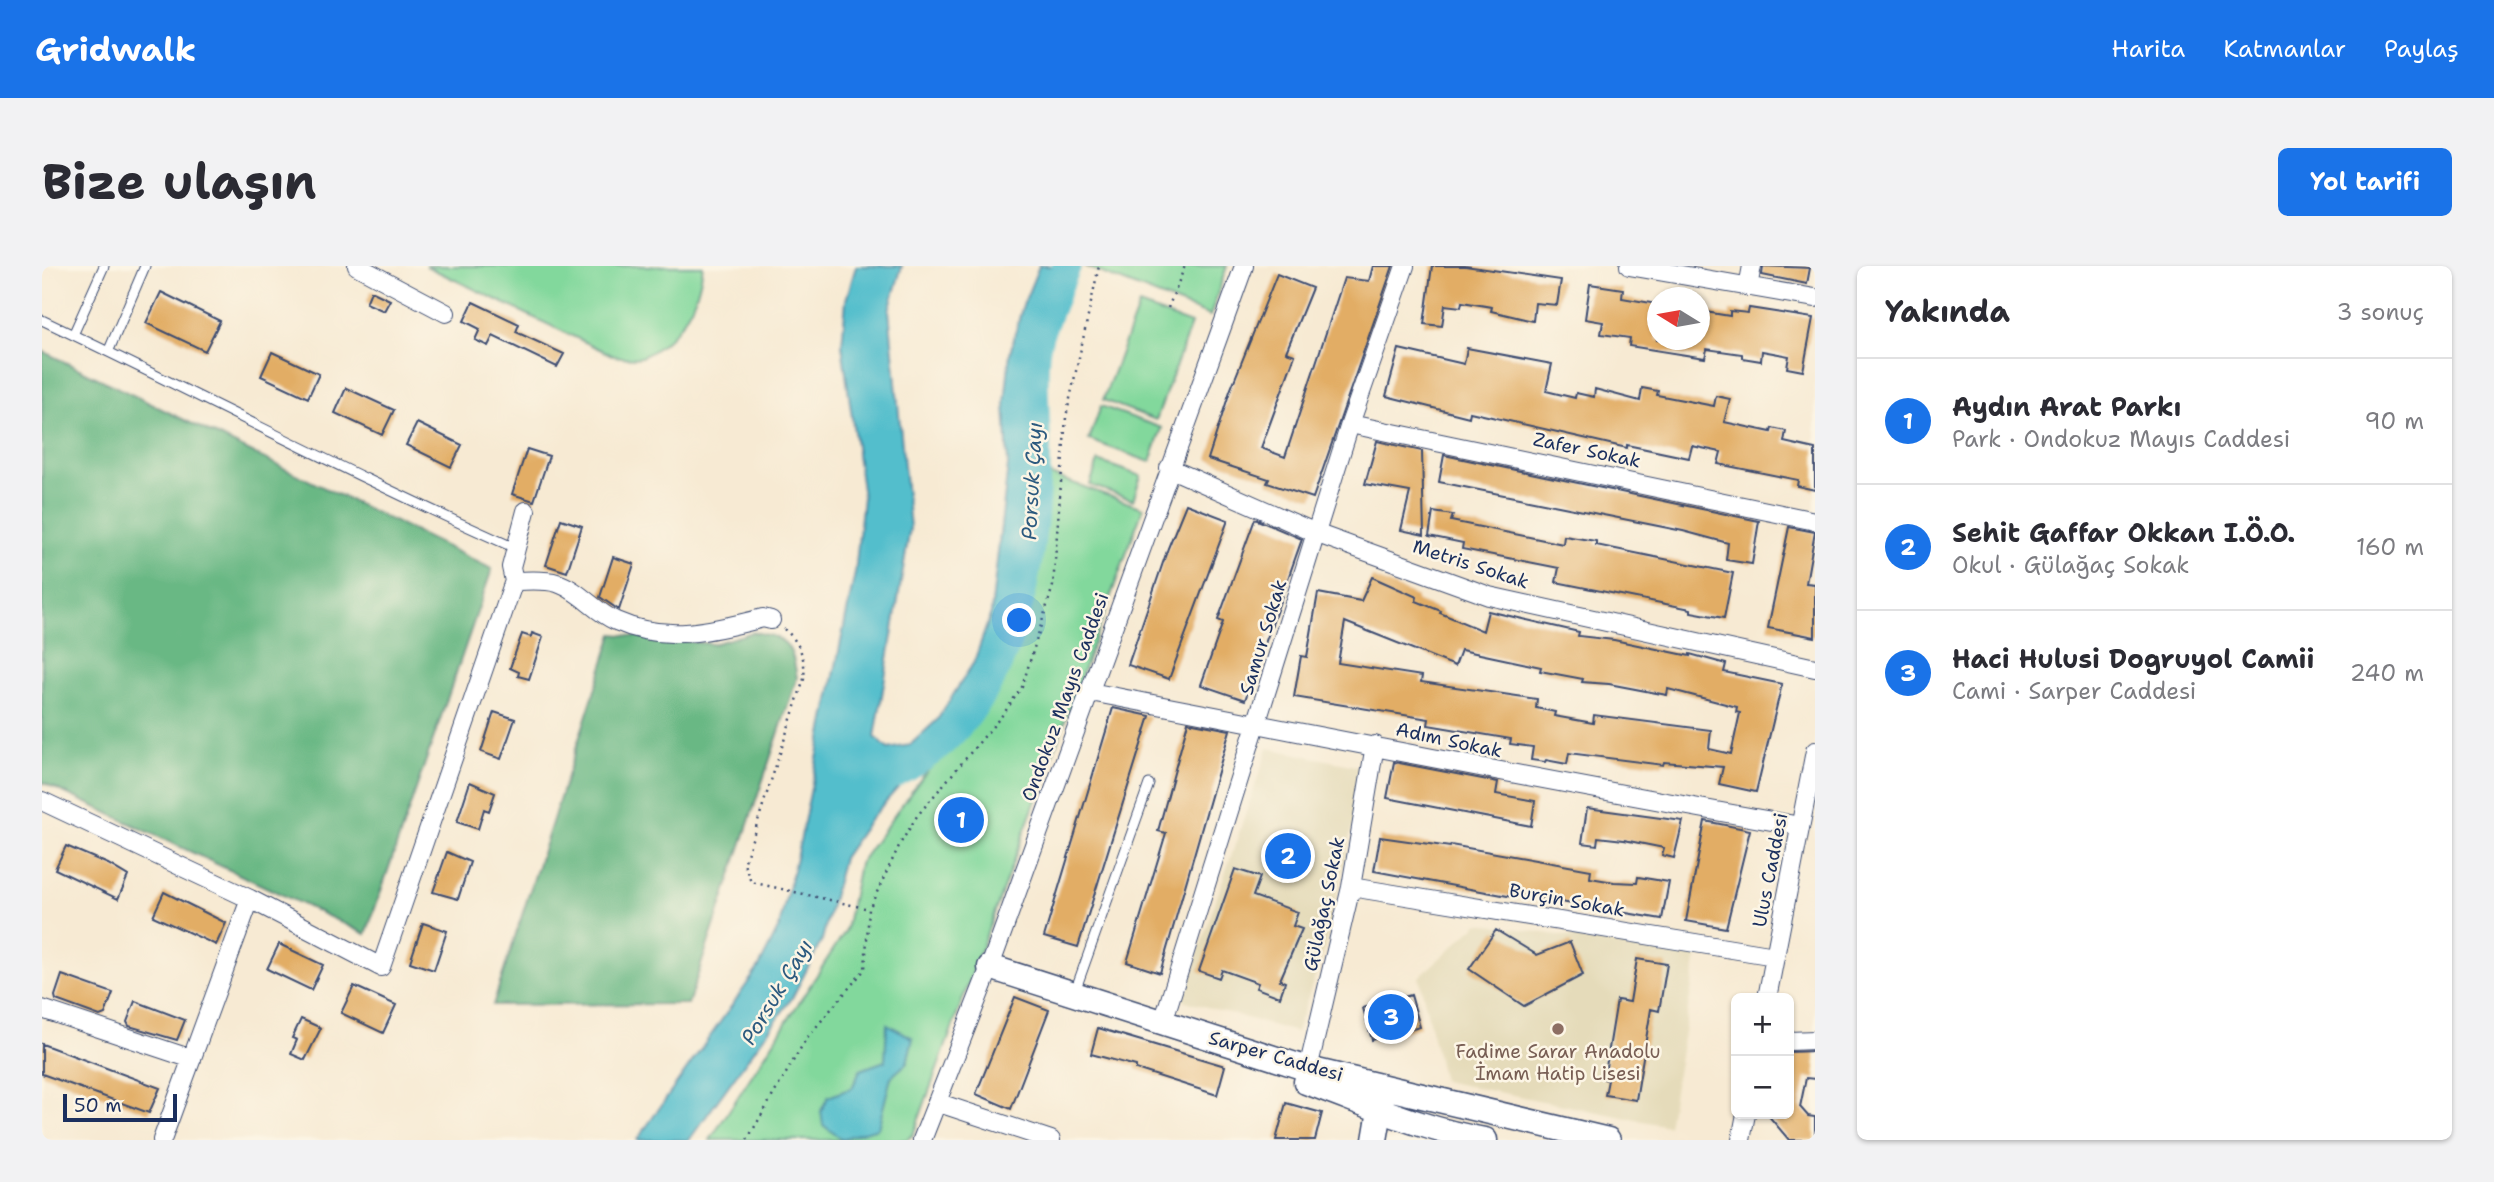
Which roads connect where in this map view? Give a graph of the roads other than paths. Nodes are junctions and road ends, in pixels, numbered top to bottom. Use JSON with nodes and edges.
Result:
{"nodes":[{"id":1,"x":104,"y":266,"type":"edge"},
{"id":2,"x":145,"y":266,"type":"edge"},
{"id":3,"x":357,"y":266,"type":"edge"},
{"id":4,"x":1244,"y":266,"type":"edge"},
{"id":5,"x":1405,"y":266,"type":"edge"},
{"id":6,"x":1629,"y":266,"type":"edge"},
{"id":7,"x":1752,"y":266,"type":"edge"},
{"id":8,"x":1748,"y":287,"type":"junction"},
{"id":9,"x":1815,"y":299,"type":"edge"},
{"id":10,"x":446,"y":313,"type":"dead end"},
{"id":11,"x":42,"y":320,"type":"edge"},
{"id":12,"x":73,"y":335,"type":"junction"},
{"id":13,"x":109,"y":350,"type":"junction"},
{"id":14,"x":1350,"y":424,"type":"junction"},
{"id":15,"x":1169,"y":468,"type":"junction"},
{"id":16,"x":526,"y":511,"type":"dead end"},
{"id":17,"x":1815,"y":521,"type":"edge"},
{"id":18,"x":1318,"y":534,"type":"junction"},
{"id":19,"x":515,"y":548,"type":"junction"},
{"id":20,"x":514,"y":581,"type":"junction"},
{"id":21,"x":771,"y":620,"type":"road end"},
{"id":22,"x":1815,"y":668,"type":"edge"},
{"id":23,"x":1090,"y":692,"type":"junction"},
{"id":24,"x":1258,"y":724,"type":"junction"},
{"id":25,"x":1375,"y":745,"type":"junction"},
{"id":26,"x":1815,"y":751,"type":"edge"},
{"id":27,"x":1149,"y":784,"type":"dead end"},
{"id":28,"x":42,"y":801,"type":"edge"},
{"id":29,"x":1800,"y":826,"type":"junction"},
{"id":30,"x":1352,"y":887,"type":"junction"},
{"id":31,"x":250,"y":899,"type":"junction"},
{"id":32,"x":1775,"y":956,"type":"junction"},
{"id":33,"x":987,"y":974,"type":"junction"},
{"id":34,"x":1768,"y":993,"type":"edge"},
{"id":35,"x":1074,"y":994,"type":"junction"},
{"id":36,"x":42,"y":1009,"type":"edge"},
{"id":37,"x":1163,"y":1022,"type":"junction"},
{"id":38,"x":1815,"y":1040,"type":"edge"},
{"id":39,"x":1794,"y":1041,"type":"edge"},
{"id":40,"x":192,"y":1059,"type":"junction"},
{"id":41,"x":1308,"y":1069,"type":"junction"},
{"id":42,"x":1393,"y":1101,"type":"junction"},
{"id":43,"x":939,"y":1103,"type":"junction"},
{"id":44,"x":1745,"y":1119,"type":"edge"},
{"id":45,"x":1577,"y":1136,"type":"edge"},
{"id":46,"x":162,"y":1140,"type":"edge"},
{"id":47,"x":922,"y":1140,"type":"edge"},
{"id":48,"x":1051,"y":1140,"type":"edge"},
{"id":49,"x":1375,"y":1140,"type":"edge"},
{"id":50,"x":1397,"y":1140,"type":"edge"},
{"id":51,"x":1485,"y":1140,"type":"edge"},
{"id":52,"x":1608,"y":1140,"type":"edge"},
{"id":53,"x":1741,"y":1140,"type":"edge"}],
"edges":[{"from":1,"to":12,"type":"lane"},
{"from":2,"to":13,"type":"lane"},
{"from":3,"to":10,"type":"street"},
{"from":4,"to":15,"type":"street","name":"Ondokuz Mayıs Caddesi"},
{"from":5,"to":14,"type":"street","name":"Samur Sokak"},
{"from":6,"to":8,"type":"street"},
{"from":7,"to":8,"type":"street"},
{"from":8,"to":9,"type":"street"},
{"from":11,"to":12,"type":"lane"},
{"from":12,"to":13,"type":"lane"},
{"from":13,"to":19,"type":"lane"},
{"from":14,"to":17,"type":"street","name":"Zafer Sokak"},
{"from":14,"to":18,"type":"street","name":"Samur Sokak"},
{"from":15,"to":18,"type":"street","name":"Metris Sokak"},
{"from":15,"to":23,"type":"street","name":"Ondokuz Mayıs Caddesi"},
{"from":16,"to":19,"type":"street"},
{"from":18,"to":22,"type":"street","name":"Metris Sokak"},
{"from":18,"to":24,"type":"street","name":"Samur Sokak"},
{"from":19,"to":20,"type":"street"},
{"from":20,"to":21,"type":"street"},
{"from":20,"to":31,"type":"street"},
{"from":23,"to":24,"type":"street","name":"Adım Sokak"},
{"from":23,"to":33,"type":"street","name":"Ondokuz Mayıs Caddesi"},
{"from":24,"to":25,"type":"street","name":"Adım Sokak"},
{"from":24,"to":37,"type":"street","name":"Samur Sokak"},
{"from":25,"to":29,"type":"street","name":"Adım Sokak"},
{"from":25,"to":30,"type":"street","name":"Gülağaç Sokak"},
{"from":26,"to":29,"type":"street","name":"Ulus Caddesi"},
{"from":27,"to":35,"type":"lane"},
{"from":28,"to":31,"type":"street"},
{"from":29,"to":32,"type":"street","name":"Ulus Caddesi"},
{"from":30,"to":32,"type":"street","name":"Burçin Sokak"},
{"from":30,"to":41,"type":"street","name":"Gülağaç Sokak"},
{"from":31,"to":40,"type":"street"},
{"from":32,"to":34,"type":"street","name":"Ulus Caddesi"},
{"from":33,"to":35,"type":"main road","name":"Sarper Caddesi"},
{"from":33,"to":42,"type":"main road","name":"Sarper Caddesi"},
{"from":33,"to":43,"type":"street","name":"Ondokuz Mayıs Caddesi"},
{"from":35,"to":37,"type":"main road","name":"Sarper Caddesi"},
{"from":36,"to":40,"type":"street"},
{"from":37,"to":41,"type":"main road","name":"Sarper Caddesi"},
{"from":38,"to":39,"type":"street"},
{"from":40,"to":46,"type":"street"},
{"from":41,"to":42,"type":"main road","name":"Sarper Caddesi"},
{"from":42,"to":45,"type":"main road","name":"Sarper Caddesi"},
{"from":42,"to":49,"type":"main road"},
{"from":42,"to":50,"type":"main road"},
{"from":42,"to":51,"type":"main road","name":"Sarper Caddesi"},
{"from":43,"to":47,"type":"street","name":"Ondokuz Mayıs Caddesi"},
{"from":43,"to":48,"type":"street"},
{"from":44,"to":53,"type":"street"},
{"from":45,"to":52,"type":"main road","name":"Sarper Caddesi"}]}
